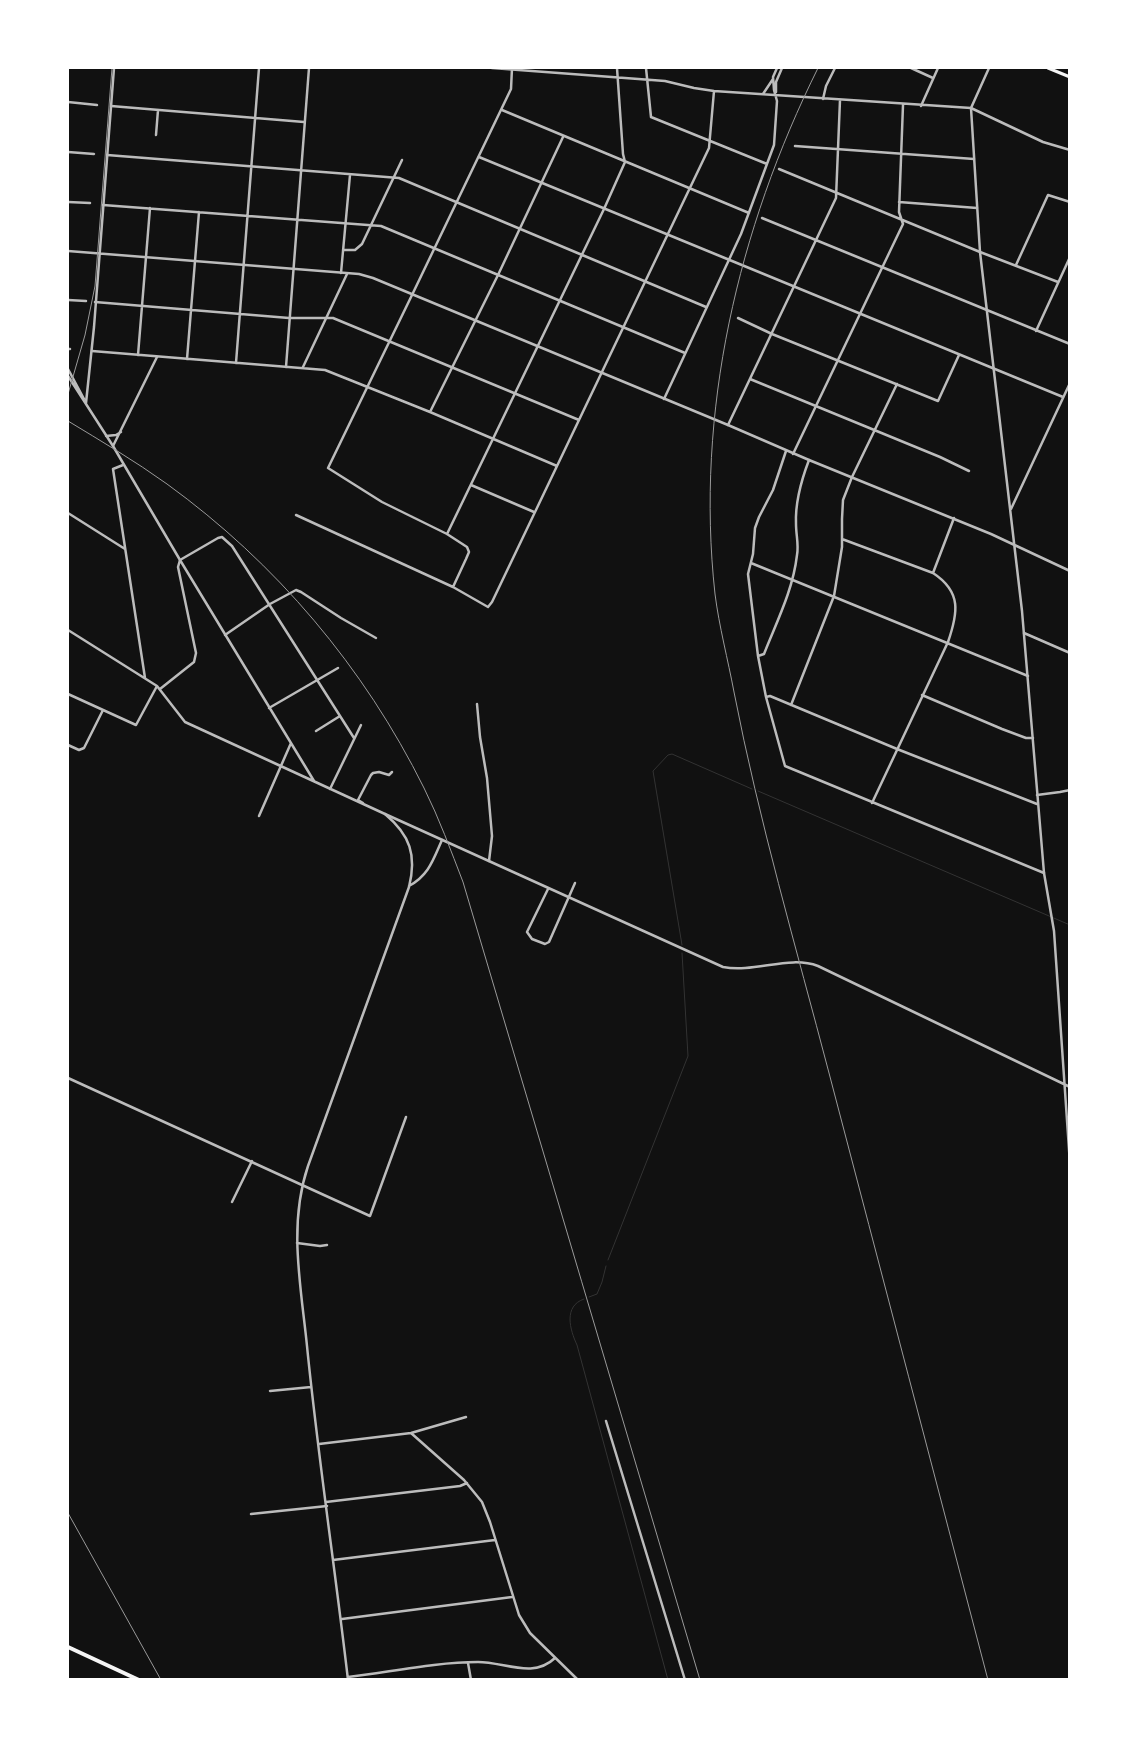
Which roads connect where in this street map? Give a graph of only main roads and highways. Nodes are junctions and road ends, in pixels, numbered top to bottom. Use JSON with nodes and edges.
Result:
{"nodes":[{"id":1,"x":1048,"y":68,"type":"edge"},
{"id":2,"x":1070,"y":78,"type":"edge"},
{"id":3,"x":68,"y":1647,"type":"edge"},
{"id":4,"x":139,"y":1680,"type":"edge"}],
"edges":[{"from":1,"to":2,"type":"main road"},
{"from":3,"to":4,"type":"main road"}]}
